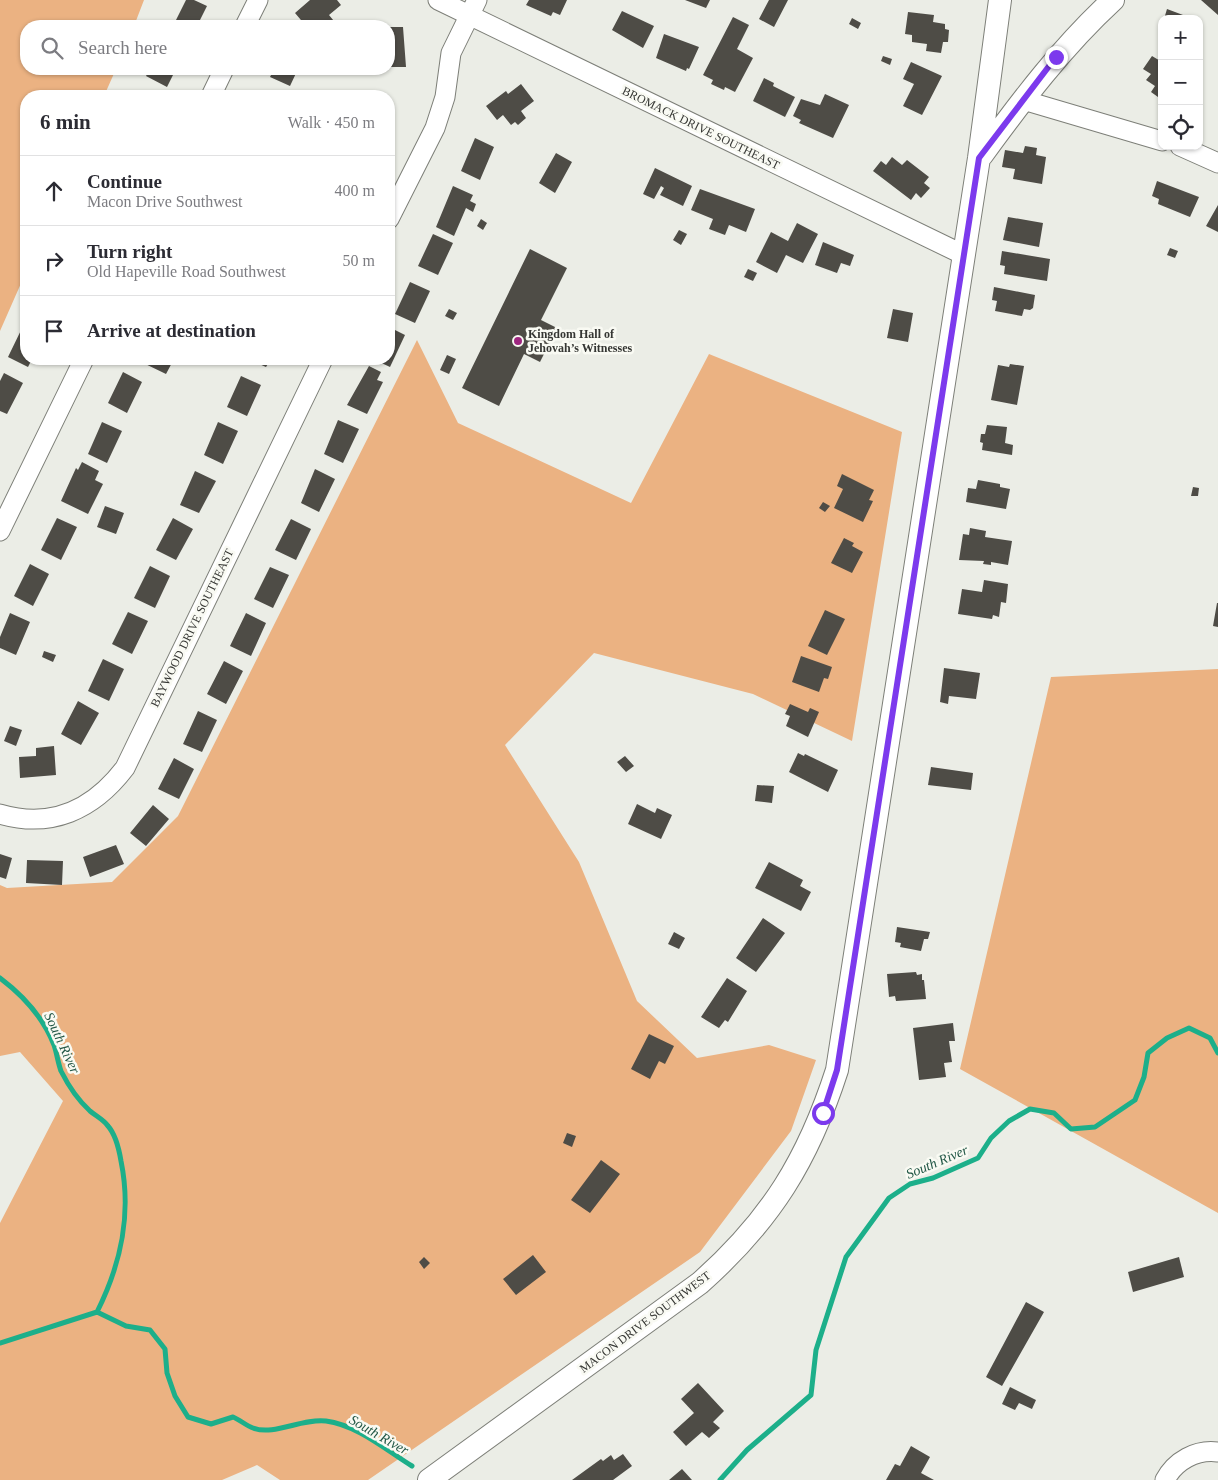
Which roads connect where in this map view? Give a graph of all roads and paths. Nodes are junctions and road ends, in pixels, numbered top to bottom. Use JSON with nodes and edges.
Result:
{"nodes":[{"id":1,"x":258,"y":0,"type":"edge"},
{"id":2,"x":438,"y":0,"type":"edge"},
{"id":3,"x":1000,"y":0,"type":"edge"},
{"id":4,"x":1113,"y":0,"type":"edge"},
{"id":5,"x":473,"y":8,"type":"edge"},
{"id":6,"x":248,"y":20,"type":"edge"},
{"id":7,"x":221,"y":75,"type":"edge"},
{"id":8,"x":214,"y":90,"type":"edge"},
{"id":9,"x":1023,"y":100,"type":"junction"},
{"id":10,"x":1158,"y":140,"type":"edge"},
{"id":11,"x":1189,"y":150,"type":"edge"},
{"id":12,"x":979,"y":158,"type":"junction"},
{"id":13,"x":1218,"y":163,"type":"edge"},
{"id":14,"x":395,"y":207,"type":"edge"},
{"id":15,"x":964,"y":255,"type":"junction"},
{"id":16,"x":81,"y":365,"type":"edge"},
{"id":17,"x":320,"y":365,"type":"edge"},
{"id":18,"x":0,"y":531,"type":"edge"},
{"id":19,"x":0,"y":814,"type":"edge"},
{"id":20,"x":1218,"y":1452,"type":"edge"},
{"id":21,"x":429,"y":1480,"type":"edge"},
{"id":22,"x":1165,"y":1480,"type":"edge"}],
"edges":[{"from":1,"to":6,"type":"street"},
{"from":2,"to":5,"type":"street","name":"BROMACK DRIVE SOUTHEAST"},
{"from":3,"to":12,"type":"street","name":"MACON DRIVE SOUTHWEST"},
{"from":4,"to":9,"type":"street"},
{"from":5,"to":14,"type":"street"},
{"from":5,"to":15,"type":"street","name":"BROMACK DRIVE SOUTHEAST"},
{"from":7,"to":8,"type":"street"},
{"from":9,"to":10,"type":"street"},
{"from":9,"to":12,"type":"street"},
{"from":11,"to":13,"type":"street"},
{"from":12,"to":15,"type":"street","name":"MACON DRIVE SOUTHWEST"},
{"from":15,"to":21,"type":"street","name":"MACON DRIVE SOUTHWEST"},
{"from":16,"to":18,"type":"street"},
{"from":17,"to":19,"type":"street","name":"BAYWOOD DRIVE SOUTHEAST"},
{"from":20,"to":22,"type":"street"}]}
